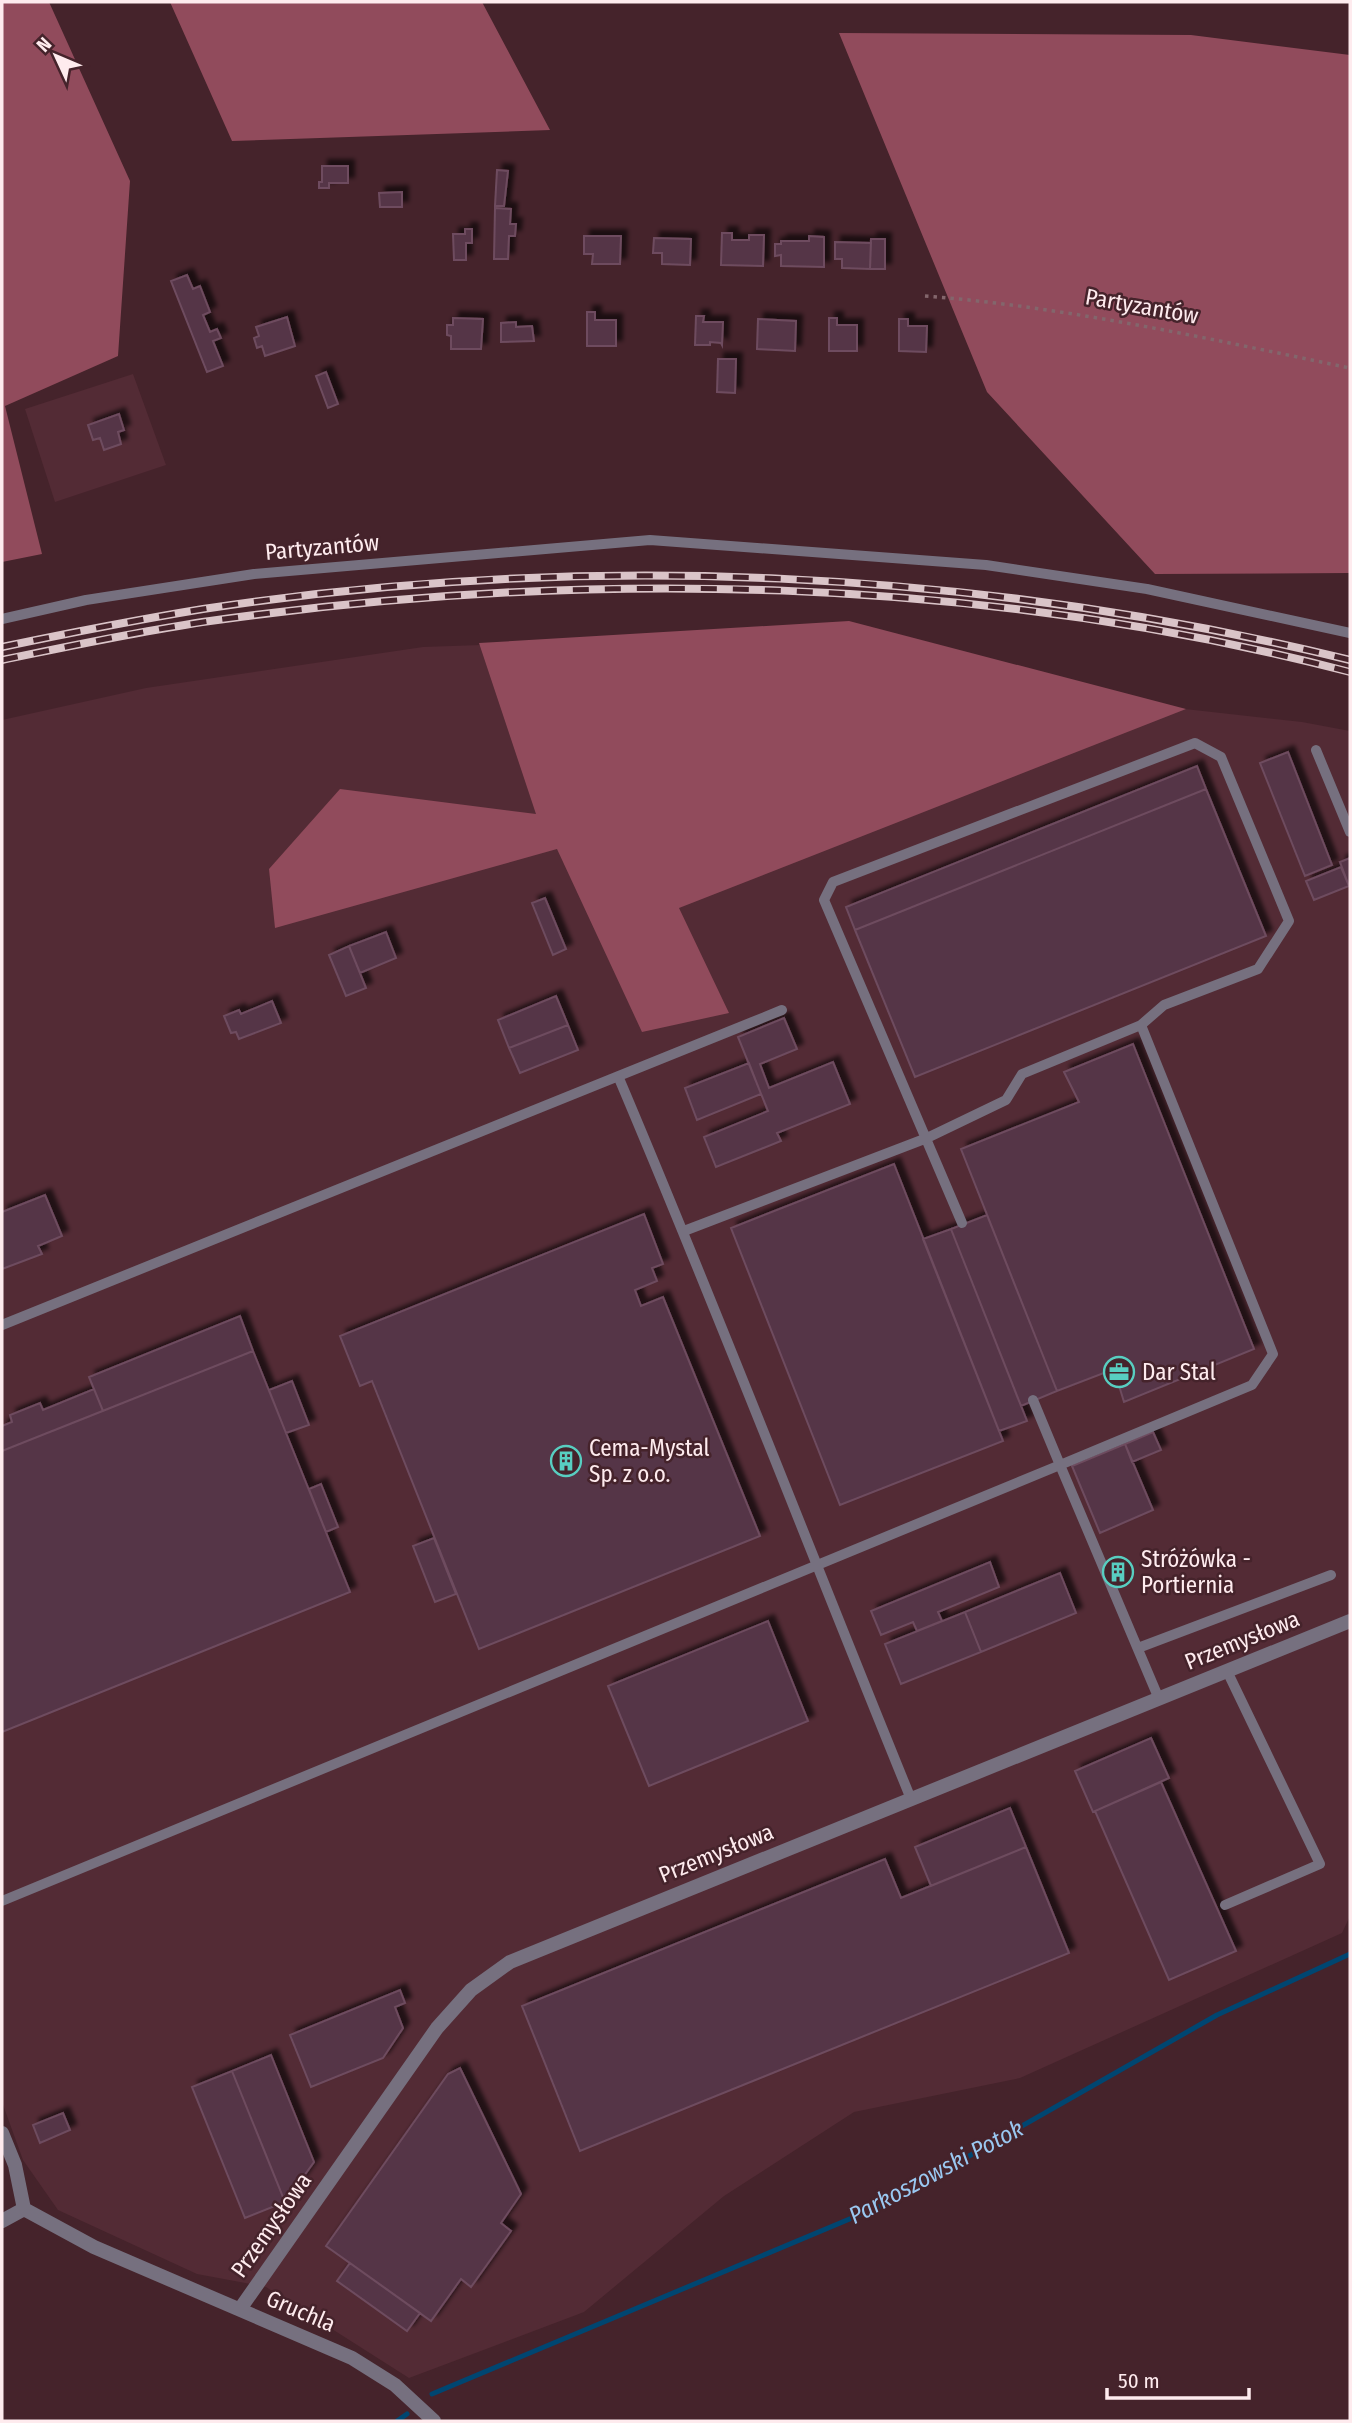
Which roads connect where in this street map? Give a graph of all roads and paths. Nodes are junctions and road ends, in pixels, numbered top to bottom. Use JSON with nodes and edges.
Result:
{"nodes":[{"id":1,"x":925,"y":296,"type":"dead end"},
{"id":2,"x":1350,"y":368,"type":"edge"},
{"id":3,"x":2,"y":619,"type":"edge"},
{"id":4,"x":1350,"y":633,"type":"edge"},
{"id":5,"x":1316,"y":750,"type":"dead end"},
{"id":6,"x":1350,"y":832,"type":"edge"},
{"id":7,"x":782,"y":1010,"type":"dead end"},
{"id":8,"x":1141,"y":1026,"type":"junction"},
{"id":9,"x":618,"y":1076,"type":"junction"},
{"id":10,"x":927,"y":1138,"type":"junction"},
{"id":11,"x":961,"y":1223,"type":"dead end"},
{"id":12,"x":684,"y":1231,"type":"junction"},
{"id":13,"x":2,"y":1325,"type":"edge"},
{"id":14,"x":1033,"y":1400,"type":"dead end"},
{"id":15,"x":1060,"y":1465,"type":"junction"},
{"id":16,"x":816,"y":1566,"type":"junction"},
{"id":17,"x":1331,"y":1575,"type":"dead end"},
{"id":18,"x":1350,"y":1621,"type":"edge"},
{"id":19,"x":1139,"y":1648,"type":"junction"},
{"id":20,"x":1227,"y":1671,"type":"junction"},
{"id":21,"x":1159,"y":1699,"type":"junction"},
{"id":22,"x":911,"y":1799,"type":"junction"},
{"id":23,"x":2,"y":1901,"type":"edge"},
{"id":24,"x":1225,"y":1905,"type":"dead end"},
{"id":25,"x":2,"y":2133,"type":"edge"},
{"id":26,"x":24,"y":2209,"type":"junction"},
{"id":27,"x":2,"y":2221,"type":"edge"},
{"id":28,"x":240,"y":2309,"type":"junction"},
{"id":29,"x":434,"y":2421,"type":"edge"}],
"edges":[{"from":1,"to":2,"type":"path","name":"Partyzantów"},
{"from":3,"to":4,"type":"lane","name":"Partyzantów"},
{"from":5,"to":6,"type":"lane"},
{"from":7,"to":9,"type":"lane"},
{"from":8,"to":10,"type":"lane"},
{"from":8,"to":10,"type":"lane"},
{"from":8,"to":15,"type":"lane"},
{"from":9,"to":12,"type":"lane"},
{"from":9,"to":13,"type":"lane"},
{"from":10,"to":11,"type":"lane"},
{"from":10,"to":12,"type":"lane"},
{"from":12,"to":16,"type":"lane"},
{"from":14,"to":15,"type":"lane"},
{"from":15,"to":16,"type":"lane"},
{"from":15,"to":19,"type":"lane"},
{"from":16,"to":22,"type":"lane"},
{"from":16,"to":23,"type":"lane"},
{"from":17,"to":19,"type":"lane"},
{"from":18,"to":20,"type":"street","name":"Przemysłowa"},
{"from":19,"to":21,"type":"lane"},
{"from":20,"to":21,"type":"street","name":"Przemysłowa"},
{"from":20,"to":24,"type":"lane"},
{"from":21,"to":22,"type":"street","name":"Przemysłowa"},
{"from":22,"to":28,"type":"street","name":"Przemysłowa"},
{"from":25,"to":26,"type":"street"},
{"from":26,"to":27,"type":"street"},
{"from":26,"to":28,"type":"street","name":"Gruchla"},
{"from":28,"to":29,"type":"street","name":"Gruchla"}]}
